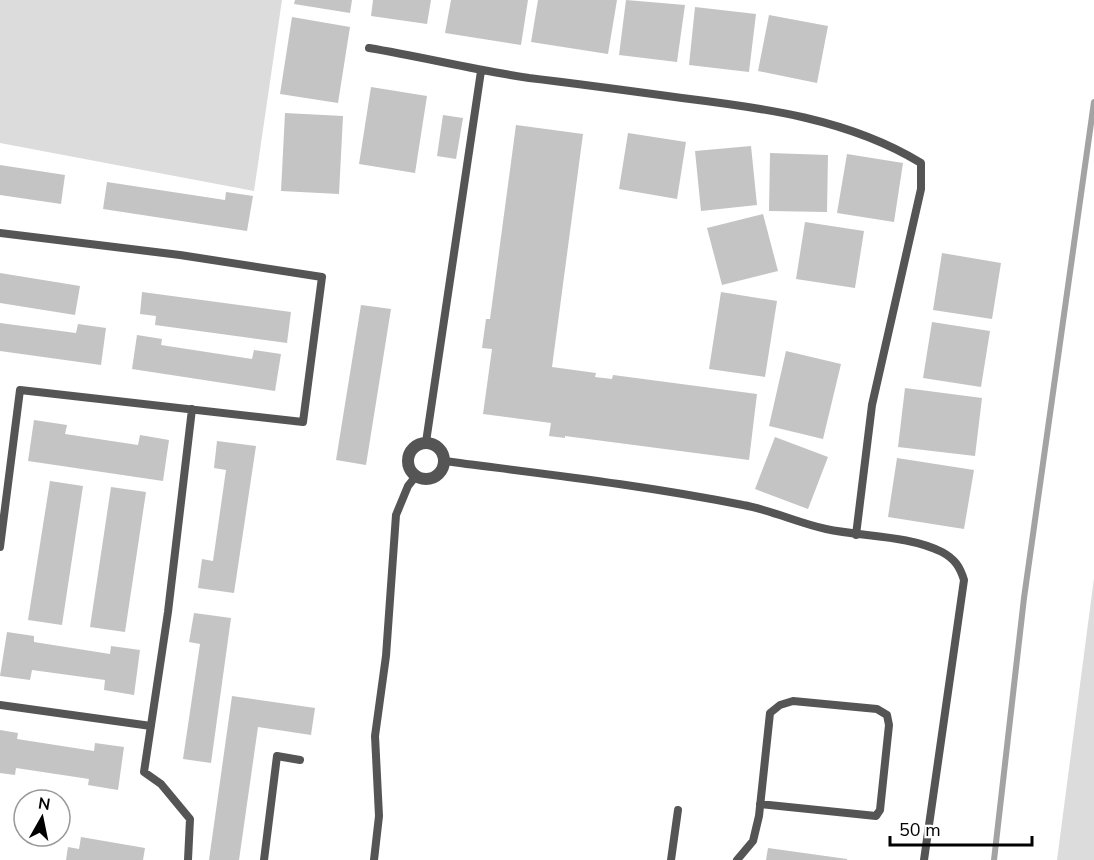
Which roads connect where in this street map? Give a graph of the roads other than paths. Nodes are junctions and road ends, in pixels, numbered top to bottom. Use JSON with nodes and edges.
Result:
{"nodes":[{"id":1,"x":369,"y":48,"type":"dead end"},
{"id":2,"x":481,"y":71,"type":"junction"},
{"id":3,"x":0,"y":233,"type":"edge"},
{"id":4,"x":192,"y":409,"type":"junction"},
{"id":5,"x":426,"y":442,"type":"junction"},
{"id":6,"x":444,"y":461,"type":"junction"},
{"id":7,"x":416,"y":476,"type":"junction"},
{"id":8,"x":4,"y":490,"type":"edge"},
{"id":9,"x":856,"y":536,"type":"junction"},
{"id":10,"x":0,"y":547,"type":"edge"},
{"id":11,"x":0,"y":705,"type":"edge"},
{"id":12,"x":151,"y":726,"type":"junction"},
{"id":13,"x":300,"y":760,"type":"dead end"},
{"id":14,"x":760,"y":804,"type":"junction"},
{"id":15,"x":678,"y":810,"type":"dead end"},
{"id":16,"x":188,"y":860,"type":"edge"},
{"id":17,"x":264,"y":860,"type":"edge"},
{"id":18,"x":374,"y":860,"type":"edge"},
{"id":19,"x":671,"y":860,"type":"edge"},
{"id":20,"x":737,"y":860,"type":"edge"},
{"id":21,"x":924,"y":860,"type":"edge"}],
"edges":[{"from":1,"to":2,"type":"lane"},
{"from":2,"to":5,"type":"lane"},
{"from":2,"to":9,"type":"lane"},
{"from":3,"to":4,"type":"lane"},
{"from":4,"to":8,"type":"lane"},
{"from":4,"to":12,"type":"lane"},
{"from":5,"to":6,"type":"street"},
{"from":5,"to":7,"type":"street"},
{"from":6,"to":7,"type":"street"},
{"from":6,"to":9,"type":"lane"},
{"from":7,"to":18,"type":"lane"},
{"from":8,"to":10,"type":"lane"},
{"from":9,"to":21,"type":"lane"},
{"from":11,"to":12,"type":"lane"},
{"from":12,"to":16,"type":"lane"},
{"from":13,"to":17,"type":"lane"},
{"from":14,"to":14,"type":"lane"},
{"from":14,"to":20,"type":"lane"},
{"from":15,"to":19,"type":"lane"}]}
